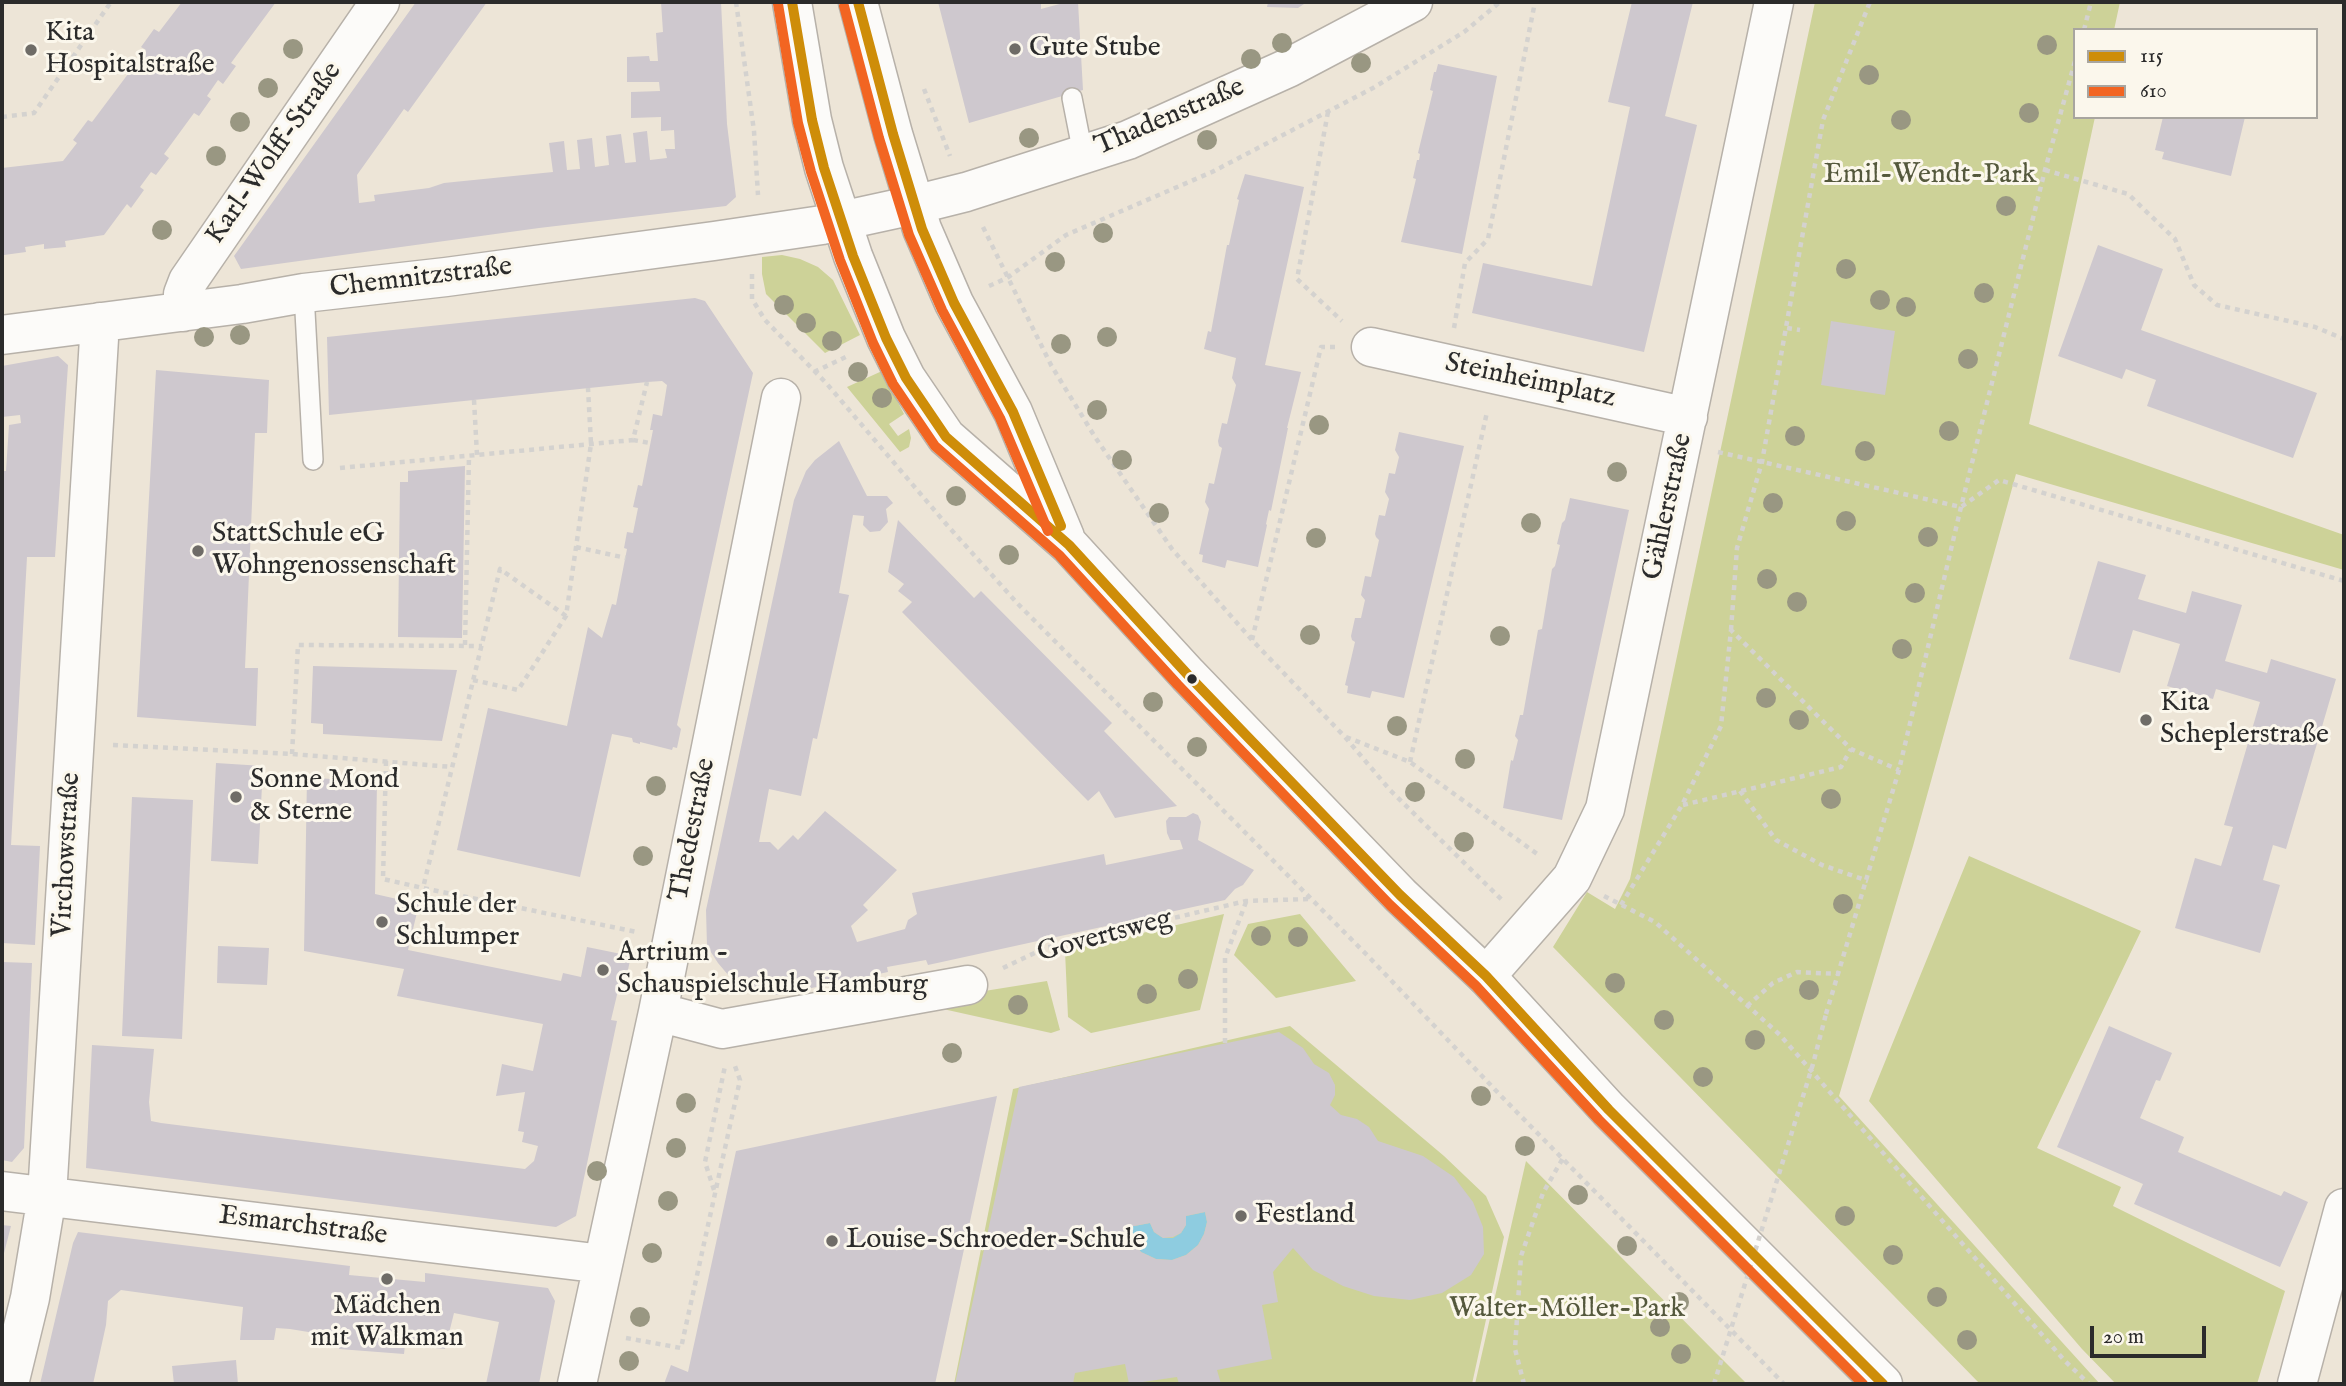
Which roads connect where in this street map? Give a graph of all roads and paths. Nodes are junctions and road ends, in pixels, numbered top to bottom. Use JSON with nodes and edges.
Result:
{"nodes":[{"id":1,"x":111,"y":2,"type":"edge"},
{"id":2,"x":380,"y":2,"type":"edge"},
{"id":3,"x":792,"y":2,"type":"edge"},
{"id":4,"x":858,"y":2,"type":"edge"},
{"id":5,"x":1413,"y":2,"type":"edge"},
{"id":6,"x":1500,"y":2,"type":"edge"},
{"id":7,"x":1535,"y":2,"type":"edge"},
{"id":8,"x":1774,"y":2,"type":"edge"},
{"id":9,"x":1870,"y":2,"type":"edge"},
{"id":10,"x":2091,"y":2,"type":"edge"},
{"id":11,"x":2084,"y":28,"type":"edge"},
{"id":12,"x":2073,"y":68,"type":"edge"},
{"id":13,"x":923,"y":86,"type":"dead end"},
{"id":14,"x":1072,"y":99,"type":"dead end"},
{"id":15,"x":1329,"y":111,"type":"junction"},
{"id":16,"x":2,"y":117,"type":"edge"},
{"id":17,"x":1083,"y":154,"type":"junction"},
{"id":18,"x":2045,"y":170,"type":"junction"},
{"id":19,"x":966,"y":192,"type":"junction"},
{"id":20,"x":914,"y":205,"type":"junction"},
{"id":21,"x":841,"y":221,"type":"junction"},
{"id":22,"x":1007,"y":278,"type":"junction"},
{"id":23,"x":304,"y":293,"type":"junction"},
{"id":24,"x":183,"y":312,"type":"junction"},
{"id":25,"x":100,"y":322,"type":"junction"},
{"id":26,"x":1787,"y":328,"type":"junction"},
{"id":27,"x":1800,"y":330,"type":"dead end"},
{"id":28,"x":2,"y":335,"type":"edge"},
{"id":29,"x":2344,"y":339,"type":"edge"},
{"id":30,"x":1371,"y":347,"type":"junction"},
{"id":31,"x":1448,"y":363,"type":"junction"},
{"id":32,"x":815,"y":371,"type":"dead end"},
{"id":33,"x":1496,"y":374,"type":"junction"},
{"id":34,"x":647,"y":382,"type":"dead end"},
{"id":35,"x":588,"y":388,"type":"dead end"},
{"id":36,"x":781,"y":398,"type":"dead end"},
{"id":37,"x":474,"y":400,"type":"dead end"},
{"id":38,"x":1685,"y":430,"type":"junction"},
{"id":39,"x":633,"y":440,"type":"junction"},
{"id":40,"x":650,"y":443,"type":"dead end"},
{"id":41,"x":591,"y":444,"type":"junction"},
{"id":42,"x":477,"y":455,"type":"junction"},
{"id":43,"x":469,"y":456,"type":"junction"},
{"id":44,"x":313,"y":460,"type":"joint"},
{"id":45,"x":1762,"y":462,"type":"junction"},
{"id":46,"x":1961,"y":507,"type":"junction"},
{"id":47,"x":1069,"y":545,"type":"junction"},
{"id":48,"x":576,"y":547,"type":"junction"},
{"id":49,"x":625,"y":558,"type":"dead end"},
{"id":50,"x":2344,"y":581,"type":"edge"},
{"id":51,"x":566,"y":616,"type":"junction"},
{"id":52,"x":1731,"y":631,"type":"junction"},
{"id":53,"x":1252,"y":640,"type":"junction"},
{"id":54,"x":466,"y":645,"type":"junction"},
{"id":55,"x":482,"y":646,"type":"junction"},
{"id":56,"x":473,"y":680,"type":"junction"},
{"id":57,"x":1345,"y":737,"type":"junction"},
{"id":58,"x":74,"y":743,"type":"junction"},
{"id":59,"x":1851,"y":748,"type":"junction"},
{"id":60,"x":292,"y":754,"type":"junction"},
{"id":61,"x":386,"y":761,"type":"junction"},
{"id":62,"x":1410,"y":762,"type":"junction"},
{"id":63,"x":452,"y":767,"type":"junction"},
{"id":64,"x":1899,"y":770,"type":"junction"},
{"id":65,"x":1740,"y":791,"type":"junction"},
{"id":66,"x":1682,"y":805,"type":"junction"},
{"id":67,"x":1572,"y":878,"type":"junction"},
{"id":68,"x":1868,"y":881,"type":"junction"},
{"id":69,"x":423,"y":888,"type":"junction"},
{"id":70,"x":1310,"y":899,"type":"junction"},
{"id":71,"x":1247,"y":901,"type":"junction"},
{"id":72,"x":1621,"y":905,"type":"junction"},
{"id":73,"x":1530,"y":928,"type":"junction"},
{"id":74,"x":672,"y":939,"type":"junction"},
{"id":75,"x":1839,"y":974,"type":"junction"},
{"id":76,"x":1486,"y":976,"type":"junction"},
{"id":77,"x":968,"y":985,"type":"joint"},
{"id":78,"x":1747,"y":1006,"type":"junction"},
{"id":79,"x":658,"y":1012,"type":"junction"},
{"id":80,"x":1225,"y":1043,"type":"dead end"},
{"id":81,"x":726,"y":1061,"type":"dead end"},
{"id":82,"x":740,"y":1080,"type":"dead end"},
{"id":83,"x":1563,"y":1158,"type":"junction"},
{"id":84,"x":2,"y":1191,"type":"edge"},
{"id":85,"x":715,"y":1192,"type":"junction"},
{"id":86,"x":47,"y":1196,"type":"junction"},
{"id":87,"x":2344,"y":1208,"type":"edge"},
{"id":88,"x":603,"y":1264,"type":"junction"},
{"id":89,"x":622,"y":1337,"type":"dead end"},
{"id":90,"x":9,"y":1384,"type":"edge"},
{"id":91,"x":577,"y":1384,"type":"edge"},
{"id":92,"x":1524,"y":1384,"type":"edge"},
{"id":93,"x":1714,"y":1384,"type":"edge"},
{"id":94,"x":1784,"y":1384,"type":"edge"},
{"id":95,"x":1883,"y":1384,"type":"edge"},
{"id":96,"x":2088,"y":1384,"type":"edge"},
{"id":97,"x":2297,"y":1384,"type":"edge"}],
"edges":[{"from":1,"to":16,"type":"path"},
{"from":2,"to":24,"type":"street","name":"Karl-Wolff-Straße"},
{"from":3,"to":21,"type":"street"},
{"from":4,"to":20,"type":"street"},
{"from":5,"to":17,"type":"street","name":"Thadenstraße"},
{"from":6,"to":15,"type":"path"},
{"from":7,"to":31,"type":"path"},
{"from":8,"to":38,"type":"street","name":"Gählerstraße"},
{"from":9,"to":26,"type":"path"},
{"from":10,"to":11,"type":"path"},
{"from":12,"to":18,"type":"path"},
{"from":13,"to":19,"type":"path"},
{"from":14,"to":17,"type":"lane"},
{"from":15,"to":22,"type":"path"},
{"from":15,"to":30,"type":"path"},
{"from":17,"to":19,"type":"street","name":"Thadenstraße"},
{"from":18,"to":29,"type":"path"},
{"from":18,"to":46,"type":"path"},
{"from":19,"to":20,"type":"street","name":"Thadenstraße"},
{"from":19,"to":22,"type":"path"},
{"from":20,"to":21,"type":"street","name":"Chemnitzstraße"},
{"from":20,"to":47,"type":"street"},
{"from":21,"to":23,"type":"street","name":"Chemnitzstraße"},
{"from":21,"to":47,"type":"street"},
{"from":22,"to":53,"type":"path"},
{"from":23,"to":24,"type":"street","name":"Chemnitzstraße"},
{"from":23,"to":44,"type":"lane"},
{"from":24,"to":25,"type":"street","name":"Chemnitzstraße"},
{"from":25,"to":28,"type":"street","name":"Chemnitzstraße"},
{"from":25,"to":58,"type":"street","name":"Virchowstraße"},
{"from":26,"to":27,"type":"path"},
{"from":26,"to":45,"type":"path"},
{"from":30,"to":31,"type":"street","name":"Steinheimplatz"},
{"from":30,"to":53,"type":"path"},
{"from":31,"to":33,"type":"street","name":"Steinheimplatz"},
{"from":32,"to":70,"type":"path"},
{"from":33,"to":38,"type":"street","name":"Steinheimplatz"},
{"from":33,"to":62,"type":"path"},
{"from":34,"to":39,"type":"path"},
{"from":35,"to":41,"type":"path"},
{"from":36,"to":74,"type":"street","name":"Thedestraße"},
{"from":37,"to":42,"type":"path"},
{"from":38,"to":45,"type":"path"},
{"from":38,"to":67,"type":"street","name":"Gählerstraße"},
{"from":39,"to":40,"type":"path"},
{"from":39,"to":41,"type":"path"},
{"from":41,"to":42,"type":"path"},
{"from":41,"to":48,"type":"path"},
{"from":42,"to":43,"type":"path"},
{"from":43,"to":44,"type":"path"},
{"from":43,"to":54,"type":"path"},
{"from":45,"to":46,"type":"path"},
{"from":45,"to":52,"type":"path"},
{"from":46,"to":50,"type":"path"},
{"from":46,"to":64,"type":"path"},
{"from":47,"to":76,"type":"street"},
{"from":48,"to":49,"type":"path"},
{"from":48,"to":51,"type":"path"},
{"from":51,"to":55,"type":"path"},
{"from":51,"to":56,"type":"path"},
{"from":52,"to":59,"type":"path"},
{"from":52,"to":66,"type":"path"},
{"from":53,"to":57,"type":"path"},
{"from":54,"to":55,"type":"path"},
{"from":54,"to":60,"type":"path"},
{"from":55,"to":56,"type":"path"},
{"from":56,"to":63,"type":"path"},
{"from":57,"to":62,"type":"path"},
{"from":57,"to":73,"type":"path"},
{"from":58,"to":60,"type":"path"},
{"from":58,"to":86,"type":"street","name":"Virchowstraße"},
{"from":59,"to":64,"type":"path"},
{"from":59,"to":65,"type":"path"},
{"from":60,"to":61,"type":"path"},
{"from":61,"to":63,"type":"path"},
{"from":61,"to":69,"type":"path"},
{"from":62,"to":67,"type":"path"},
{"from":63,"to":69,"type":"path"},
{"from":64,"to":68,"type":"path"},
{"from":65,"to":66,"type":"path"},
{"from":65,"to":68,"type":"path"},
{"from":66,"to":72,"type":"path"},
{"from":67,"to":72,"type":"path"},
{"from":67,"to":73,"type":"street","name":"Gählerstraße"},
{"from":68,"to":75,"type":"path"},
{"from":69,"to":74,"type":"path"},
{"from":70,"to":71,"type":"path","name":"Govertsweg"},
{"from":70,"to":83,"type":"path"},
{"from":71,"to":77,"type":"path","name":"Govertsweg"},
{"from":71,"to":80,"type":"path"},
{"from":72,"to":78,"type":"path"},
{"from":73,"to":76,"type":"street","name":"Gählerstraße"},
{"from":74,"to":79,"type":"street","name":"Thedestraße"},
{"from":75,"to":78,"type":"path"},
{"from":75,"to":93,"type":"path","bridge":true},
{"from":76,"to":95,"type":"street"},
{"from":77,"to":79,"type":"street"},
{"from":78,"to":96,"type":"path"},
{"from":79,"to":88,"type":"street","name":"Thedestraße"},
{"from":81,"to":85,"type":"path"},
{"from":82,"to":85,"type":"path"},
{"from":83,"to":92,"type":"path"},
{"from":83,"to":94,"type":"path"},
{"from":84,"to":86,"type":"street","name":"Esmarchstraße"},
{"from":85,"to":89,"type":"path"},
{"from":86,"to":88,"type":"street","name":"Esmarchstraße"},
{"from":86,"to":90,"type":"street","name":"Virchowstraße"},
{"from":87,"to":97,"type":"street"},
{"from":88,"to":91,"type":"street","name":"Thedestraße"}]}
